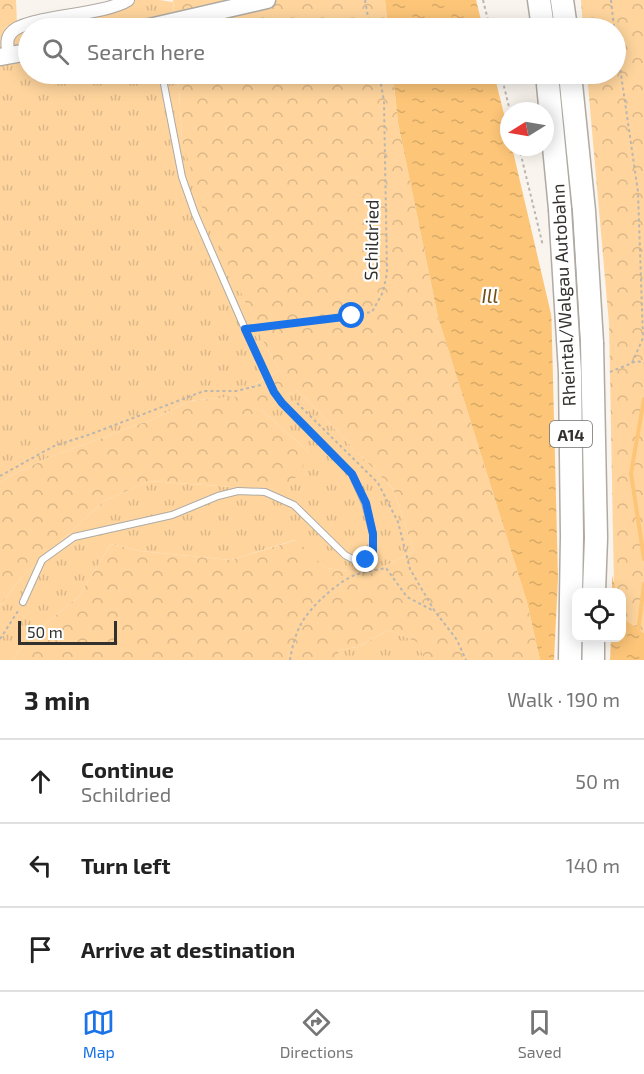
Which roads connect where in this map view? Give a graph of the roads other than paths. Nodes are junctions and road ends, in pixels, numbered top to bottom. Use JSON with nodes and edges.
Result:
{"nodes":[{"id":1,"x":128,"y":0,"type":"edge"},
{"id":2,"x":267,"y":0,"type":"edge"},
{"id":3,"x":539,"y":0,"type":"edge"},
{"id":4,"x":562,"y":0,"type":"edge"},
{"id":5,"x":60,"y":18,"type":"edge"},
{"id":6,"x":192,"y":18,"type":"edge"},
{"id":7,"x":542,"y":18,"type":"edge"},
{"id":8,"x":565,"y":18,"type":"edge"},
{"id":9,"x":18,"y":28,"type":"edge"},
{"id":10,"x":4,"y":56,"type":"edge"},
{"id":11,"x":164,"y":84,"type":"edge"},
{"id":12,"x":548,"y":84,"type":"edge"},
{"id":13,"x":571,"y":84,"type":"edge"},
{"id":14,"x":594,"y":588,"type":"edge"},
{"id":15,"x":23,"y":602,"type":"road end"},
{"id":16,"x":593,"y":642,"type":"edge"},
{"id":17,"x":570,"y":660,"type":"edge"},
{"id":18,"x":593,"y":660,"type":"edge"}],
"edges":[{"from":1,"to":5,"type":"street"},
{"from":2,"to":6,"type":"main road"},
{"from":3,"to":7,"type":"highway"},
{"from":4,"to":8,"type":"highway"},
{"from":9,"to":10,"type":"street"},
{"from":11,"to":15,"type":"lane"},
{"from":12,"to":17,"type":"highway","name":"Rheintal/Walgau Autobahn","number":"A14","bridge":true},
{"from":13,"to":14,"type":"highway","name":"Rheintal/Walgau Autobahn","number":"A14","bridge":true},
{"from":16,"to":18,"type":"highway"}]}
